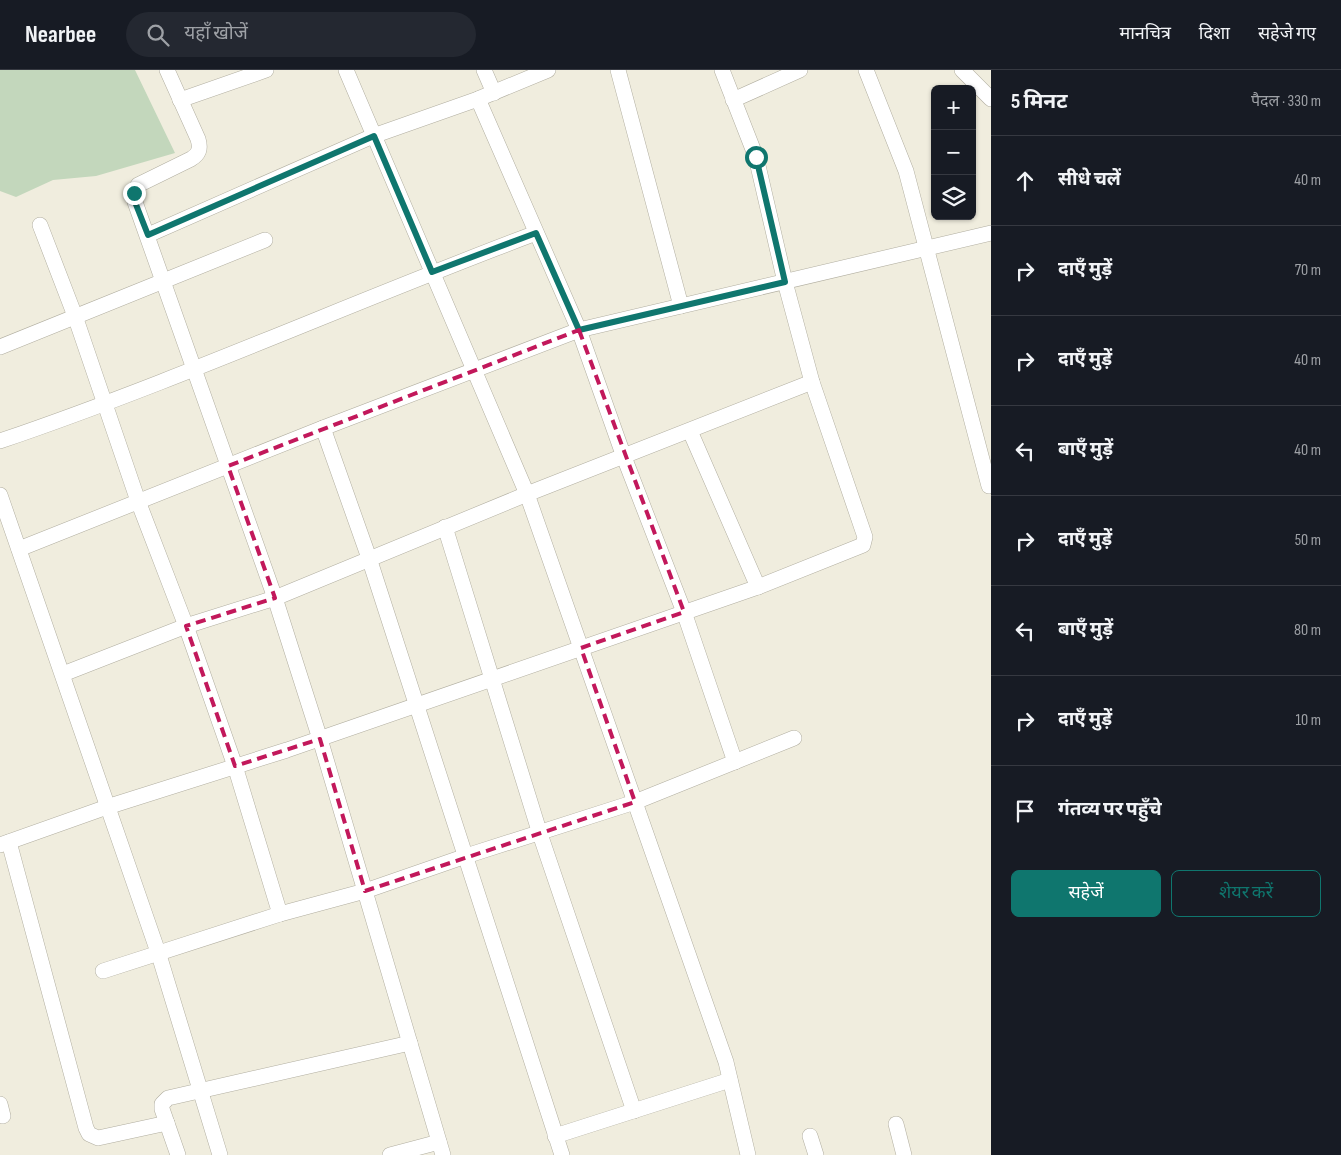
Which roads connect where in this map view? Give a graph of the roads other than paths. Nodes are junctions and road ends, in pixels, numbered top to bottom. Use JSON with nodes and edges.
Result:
{"nodes":[{"id":1,"x":166,"y":70,"type":"edge"},
{"id":2,"x":266,"y":70,"type":"edge"},
{"id":3,"x":346,"y":70,"type":"edge"},
{"id":4,"x":484,"y":70,"type":"edge"},
{"id":5,"x":548,"y":70,"type":"edge"},
{"id":6,"x":618,"y":70,"type":"edge"},
{"id":7,"x":722,"y":70,"type":"edge"},
{"id":8,"x":800,"y":70,"type":"edge"},
{"id":9,"x":866,"y":70,"type":"edge"},
{"id":10,"x":962,"y":70,"type":"edge"},
{"id":11,"x":494,"y":93,"type":"junction"},
{"id":12,"x":991,"y":98,"type":"edge"},
{"id":13,"x":478,"y":99,"type":"junction"},
{"id":14,"x":180,"y":100,"type":"junction"},
{"id":15,"x":733,"y":100,"type":"junction"},
{"id":16,"x":374,"y":136,"type":"junction"},
{"id":17,"x":40,"y":225,"type":"dead end"},
{"id":18,"x":536,"y":233,"type":"junction"},
{"id":19,"x":991,"y":233,"type":"edge"},
{"id":20,"x":148,"y":235,"type":"junction"},
{"id":21,"x":265,"y":240,"type":"dead end"},
{"id":22,"x":926,"y":249,"type":"junction"},
{"id":23,"x":432,"y":272,"type":"junction"},
{"id":24,"x":164,"y":280,"type":"junction"},
{"id":25,"x":785,"y":282,"type":"junction"},
{"id":26,"x":681,"y":306,"type":"junction"},
{"id":27,"x":75,"y":316,"type":"junction"},
{"id":28,"x":579,"y":330,"type":"junction"},
{"id":29,"x":0,"y":347,"type":"edge"},
{"id":30,"x":194,"y":369,"type":"junction"},
{"id":31,"x":474,"y":371,"type":"junction"},
{"id":32,"x":812,"y":382,"type":"junction"},
{"id":33,"x":105,"y":405,"type":"junction"},
{"id":34,"x":323,"y":428,"type":"junction"},
{"id":35,"x":690,"y":431,"type":"junction"},
{"id":36,"x":0,"y":441,"type":"edge"},
{"id":37,"x":624,"y":457,"type":"junction"},
{"id":38,"x":228,"y":466,"type":"junction"},
{"id":39,"x":989,"y":486,"type":"dead end"},
{"id":40,"x":0,"y":494,"type":"edge"},
{"id":41,"x":527,"y":494,"type":"junction"},
{"id":42,"x":138,"y":501,"type":"junction"},
{"id":43,"x":445,"y":527,"type":"junction"},
{"id":44,"x":19,"y":549,"type":"junction"},
{"id":45,"x":369,"y":558,"type":"junction"},
{"id":46,"x":758,"y":587,"type":"junction"},
{"id":47,"x":275,"y":598,"type":"junction"},
{"id":48,"x":684,"y":612,"type":"junction"},
{"id":49,"x":186,"y":626,"type":"junction"},
{"id":50,"x":581,"y":648,"type":"junction"},
{"id":51,"x":63,"y":674,"type":"junction"},
{"id":52,"x":491,"y":679,"type":"junction"},
{"id":53,"x":416,"y":705,"type":"junction"},
{"id":54,"x":320,"y":738,"type":"junction"},
{"id":55,"x":794,"y":738,"type":"dead end"},
{"id":56,"x":735,"y":762,"type":"junction"},
{"id":57,"x":235,"y":766,"type":"junction"},
{"id":58,"x":635,"y":802,"type":"junction"},
{"id":59,"x":107,"y":807,"type":"junction"},
{"id":60,"x":540,"y":834,"type":"junction"},
{"id":61,"x":4,"y":844,"type":"edge"},
{"id":62,"x":466,"y":856,"type":"junction"},
{"id":63,"x":365,"y":891,"type":"junction"},
{"id":64,"x":280,"y":914,"type":"junction"},
{"id":65,"x":159,"y":955,"type":"junction"},
{"id":66,"x":103,"y":972,"type":"dead end"},
{"id":67,"x":410,"y":1043,"type":"junction"},
{"id":68,"x":730,"y":1080,"type":"junction"},
{"id":69,"x":201,"y":1091,"type":"junction"},
{"id":70,"x":634,"y":1110,"type":"junction"},
{"id":71,"x":167,"y":1123,"type":"junction"},
{"id":72,"x":896,"y":1124,"type":"dead end"},
{"id":73,"x":555,"y":1136,"type":"junction"},
{"id":74,"x":810,"y":1136,"type":"dead end"},
{"id":75,"x":441,"y":1149,"type":"edge"},
{"id":76,"x":178,"y":1155,"type":"edge"},
{"id":77,"x":220,"y":1155,"type":"edge"},
{"id":78,"x":390,"y":1155,"type":"edge"},
{"id":79,"x":562,"y":1155,"type":"edge"},
{"id":80,"x":748,"y":1155,"type":"edge"},
{"id":81,"x":816,"y":1155,"type":"edge"},
{"id":82,"x":904,"y":1155,"type":"edge"}],
"edges":[{"from":1,"to":14,"type":"street"},
{"from":2,"to":14,"type":"street"},
{"from":3,"to":16,"type":"street"},
{"from":4,"to":11,"type":"street"},
{"from":5,"to":11,"type":"street"},
{"from":6,"to":26,"type":"street"},
{"from":7,"to":15,"type":"street"},
{"from":8,"to":15,"type":"street"},
{"from":9,"to":22,"type":"street"},
{"from":10,"to":12,"type":"street"},
{"from":11,"to":13,"type":"street"},
{"from":13,"to":16,"type":"street"},
{"from":13,"to":18,"type":"street"},
{"from":14,"to":20,"type":"street"},
{"from":15,"to":25,"type":"street"},
{"from":16,"to":20,"type":"street"},
{"from":16,"to":23,"type":"street"},
{"from":17,"to":27,"type":"street"},
{"from":18,"to":23,"type":"street"},
{"from":18,"to":28,"type":"street"},
{"from":19,"to":22,"type":"street"},
{"from":20,"to":24,"type":"street"},
{"from":21,"to":24,"type":"street"},
{"from":22,"to":25,"type":"street"},
{"from":22,"to":39,"type":"street"},
{"from":23,"to":30,"type":"street"},
{"from":23,"to":31,"type":"street"},
{"from":24,"to":27,"type":"street"},
{"from":24,"to":30,"type":"street"},
{"from":25,"to":26,"type":"street"},
{"from":25,"to":32,"type":"street"},
{"from":26,"to":28,"type":"street"},
{"from":27,"to":29,"type":"street"},
{"from":27,"to":33,"type":"street"},
{"from":28,"to":31,"type":"street"},
{"from":28,"to":37,"type":"street"},
{"from":30,"to":33,"type":"street"},
{"from":30,"to":38,"type":"street"},
{"from":31,"to":34,"type":"street"},
{"from":31,"to":41,"type":"street"},
{"from":32,"to":35,"type":"street"},
{"from":32,"to":46,"type":"street"},
{"from":33,"to":36,"type":"street"},
{"from":33,"to":42,"type":"street"},
{"from":34,"to":38,"type":"street"},
{"from":34,"to":45,"type":"street"},
{"from":35,"to":37,"type":"street"},
{"from":35,"to":46,"type":"street"},
{"from":37,"to":41,"type":"street"},
{"from":37,"to":48,"type":"street"},
{"from":38,"to":42,"type":"street"},
{"from":38,"to":47,"type":"street"},
{"from":40,"to":44,"type":"street"},
{"from":41,"to":43,"type":"street"},
{"from":41,"to":50,"type":"street"},
{"from":42,"to":44,"type":"street"},
{"from":42,"to":49,"type":"street"},
{"from":43,"to":45,"type":"street"},
{"from":43,"to":52,"type":"street"},
{"from":44,"to":51,"type":"street"},
{"from":45,"to":47,"type":"street"},
{"from":45,"to":53,"type":"street"},
{"from":46,"to":48,"type":"street"},
{"from":47,"to":49,"type":"street"},
{"from":47,"to":54,"type":"street"},
{"from":48,"to":50,"type":"street"},
{"from":48,"to":56,"type":"street"},
{"from":49,"to":51,"type":"street"},
{"from":49,"to":57,"type":"street"},
{"from":50,"to":52,"type":"street"},
{"from":50,"to":58,"type":"street"},
{"from":51,"to":59,"type":"street"},
{"from":52,"to":53,"type":"street"},
{"from":52,"to":60,"type":"street"},
{"from":53,"to":54,"type":"street"},
{"from":53,"to":62,"type":"street"},
{"from":54,"to":57,"type":"street"},
{"from":54,"to":63,"type":"street"},
{"from":55,"to":56,"type":"street"},
{"from":56,"to":58,"type":"street"},
{"from":57,"to":59,"type":"street"},
{"from":57,"to":64,"type":"street"},
{"from":58,"to":60,"type":"street"},
{"from":58,"to":68,"type":"street"},
{"from":59,"to":61,"type":"street"},
{"from":59,"to":65,"type":"street"},
{"from":60,"to":62,"type":"street"},
{"from":60,"to":70,"type":"street"},
{"from":61,"to":71,"type":"street"},
{"from":62,"to":63,"type":"street"},
{"from":62,"to":73,"type":"street"},
{"from":63,"to":64,"type":"street"},
{"from":63,"to":67,"type":"street"},
{"from":64,"to":65,"type":"street"},
{"from":65,"to":66,"type":"street"},
{"from":65,"to":69,"type":"street"},
{"from":67,"to":69,"type":"street"},
{"from":67,"to":75,"type":"street"},
{"from":68,"to":70,"type":"street"},
{"from":68,"to":80,"type":"street"},
{"from":69,"to":71,"type":"street"},
{"from":69,"to":77,"type":"street"},
{"from":70,"to":73,"type":"street"},
{"from":71,"to":76,"type":"street"},
{"from":72,"to":82,"type":"street"},
{"from":73,"to":79,"type":"street"},
{"from":74,"to":81,"type":"street"},
{"from":75,"to":78,"type":"street"}]}
